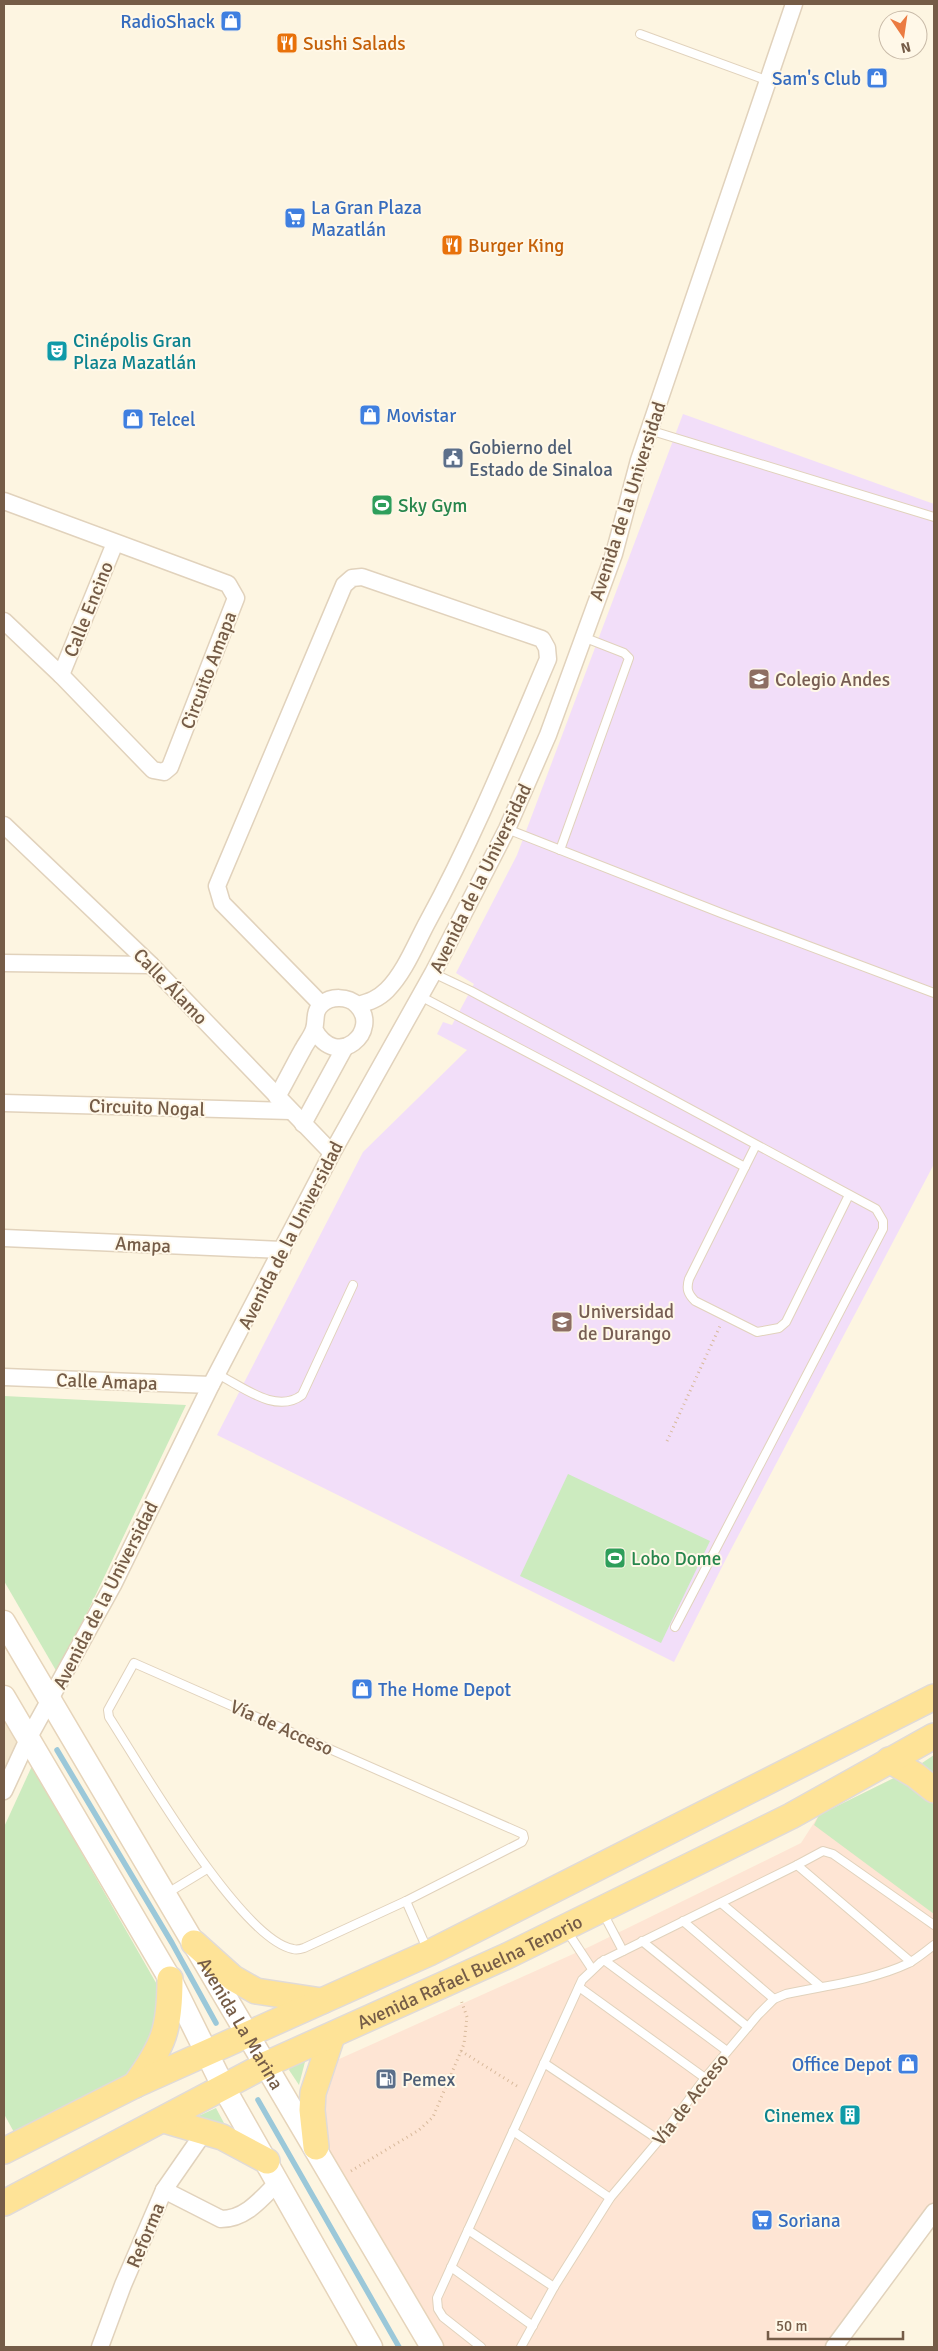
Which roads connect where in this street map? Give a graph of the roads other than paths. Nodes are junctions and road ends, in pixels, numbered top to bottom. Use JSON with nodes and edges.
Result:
{"nodes":[{"id":1,"x":794,"y":4,"type":"edge"},
{"id":2,"x":640,"y":34,"type":"dead end"},
{"id":3,"x":766,"y":80,"type":"junction"},
{"id":4,"x":649,"y":430,"type":"junction"},
{"id":5,"x":4,"y":501,"type":"edge"},
{"id":6,"x":934,"y":518,"type":"edge"},
{"id":7,"x":115,"y":543,"type":"junction"},
{"id":8,"x":4,"y":621,"type":"edge"},
{"id":9,"x":583,"y":638,"type":"junction"},
{"id":10,"x":61,"y":675,"type":"junction"},
{"id":11,"x":4,"y":825,"type":"edge"},
{"id":12,"x":507,"y":829,"type":"junction"},
{"id":13,"x":560,"y":850,"type":"junction"},
{"id":14,"x":4,"y":964,"type":"edge"},
{"id":15,"x":151,"y":965,"type":"junction"},
{"id":16,"x":433,"y":973,"type":"junction"},
{"id":17,"x":934,"y":993,"type":"edge"},
{"id":18,"x":420,"y":996,"type":"junction"},
{"id":19,"x":322,"y":1004,"type":"junction"},
{"id":20,"x":358,"y":1006,"type":"junction"},
{"id":21,"x":314,"y":1029,"type":"junction"},
{"id":22,"x":344,"y":1048,"type":"junction"},
{"id":23,"x":277,"y":1097,"type":"junction"},
{"id":24,"x":4,"y":1103,"type":"edge"},
{"id":25,"x":291,"y":1112,"type":"junction"},
{"id":26,"x":303,"y":1124,"type":"junction"},
{"id":27,"x":756,"y":1145,"type":"junction"},
{"id":28,"x":332,"y":1153,"type":"junction"},
{"id":29,"x":745,"y":1167,"type":"junction"},
{"id":30,"x":849,"y":1194,"type":"junction"},
{"id":31,"x":4,"y":1238,"type":"edge"},
{"id":32,"x":282,"y":1250,"type":"junction"},
{"id":33,"x":353,"y":1285,"type":"dead end"},
{"id":34,"x":4,"y":1376,"type":"edge"},
{"id":35,"x":214,"y":1379,"type":"junction"},
{"id":36,"x":4,"y":1622,"type":"edge"},
{"id":37,"x":675,"y":1627,"type":"dead end"},
{"id":38,"x":4,"y":1697,"type":"edge"},
{"id":39,"x":49,"y":1702,"type":"junction"},
{"id":40,"x":933,"y":1702,"type":"edge"},
{"id":41,"x":934,"y":1736,"type":"edge"},
{"id":42,"x":28,"y":1739,"type":"junction"},
{"id":43,"x":889,"y":1760,"type":"junction"},
{"id":44,"x":934,"y":1790,"type":"edge"},
{"id":45,"x":4,"y":1791,"type":"edge"},
{"id":46,"x":796,"y":1865,"type":"junction"},
{"id":47,"x":207,"y":1869,"type":"junction"},
{"id":48,"x":164,"y":1894,"type":"junction"},
{"id":49,"x":406,"y":1901,"type":"junction"},
{"id":50,"x":721,"y":1902,"type":"junction"},
{"id":51,"x":601,"y":1910,"type":"junction"},
{"id":52,"x":683,"y":1921,"type":"junction"},
{"id":53,"x":934,"y":1926,"type":"edge"},
{"id":54,"x":564,"y":1928,"type":"junction"},
{"id":55,"x":642,"y":1941,"type":"junction"},
{"id":56,"x":194,"y":1943,"type":"junction"},
{"id":57,"x":934,"y":1945,"type":"edge"},
{"id":58,"x":623,"y":1950,"type":"junction"},
{"id":59,"x":429,"y":1953,"type":"junction"},
{"id":60,"x":604,"y":1960,"type":"junction"},
{"id":61,"x":911,"y":1962,"type":"junction"},
{"id":62,"x":592,"y":1969,"type":"junction"},
{"id":63,"x":170,"y":1979,"type":"junction"},
{"id":64,"x":820,"y":1986,"type":"junction"},
{"id":65,"x":579,"y":1988,"type":"junction"},
{"id":66,"x":774,"y":1999,"type":"junction"},
{"id":67,"x":322,"y":2001,"type":"junction"},
{"id":68,"x":748,"y":2027,"type":"junction"},
{"id":69,"x":248,"y":2034,"type":"junction"},
{"id":70,"x":332,"y":2036,"type":"junction"},
{"id":71,"x":727,"y":2051,"type":"junction"},
{"id":72,"x":207,"y":2052,"type":"junction"},
{"id":73,"x":544,"y":2063,"type":"junction"},
{"id":74,"x":267,"y":2064,"type":"junction"},
{"id":75,"x":705,"y":2078,"type":"junction"},
{"id":76,"x":135,"y":2085,"type":"junction"},
{"id":77,"x":224,"y":2088,"type":"junction"},
{"id":78,"x":164,"y":2120,"type":"junction"},
{"id":79,"x":205,"y":2130,"type":"junction"},
{"id":80,"x":513,"y":2131,"type":"junction"},
{"id":81,"x":660,"y":2140,"type":"junction"},
{"id":82,"x":316,"y":2147,"type":"junction"},
{"id":83,"x":4,"y":2150,"type":"edge"},
{"id":84,"x":272,"y":2172,"type":"junction"},
{"id":85,"x":164,"y":2190,"type":"junction"},
{"id":86,"x":610,"y":2198,"type":"junction"},
{"id":87,"x":4,"y":2203,"type":"edge"},
{"id":88,"x":934,"y":2212,"type":"edge"},
{"id":89,"x":468,"y":2230,"type":"junction"},
{"id":90,"x":451,"y":2267,"type":"junction"},
{"id":91,"x":554,"y":2287,"type":"junction"},
{"id":92,"x":533,"y":2326,"type":"junction"},
{"id":93,"x":100,"y":2347,"type":"edge"},
{"id":94,"x":372,"y":2347,"type":"edge"},
{"id":95,"x":432,"y":2347,"type":"edge"},
{"id":96,"x":481,"y":2347,"type":"edge"},
{"id":97,"x":520,"y":2347,"type":"edge"},
{"id":98,"x":834,"y":2347,"type":"edge"}],
"edges":[{"from":1,"to":3,"type":"street","name":"Avenida de la Universidad"},
{"from":2,"to":3,"type":"lane"},
{"from":3,"to":4,"type":"street","name":"Avenida de la Universidad"},
{"from":4,"to":6,"type":"lane"},
{"from":4,"to":9,"type":"street","name":"Avenida de la Universidad"},
{"from":5,"to":7,"type":"street","name":"Circuito Amapa"},
{"from":7,"to":10,"type":"street","name":"Calle Encino"},
{"from":7,"to":10,"type":"street","name":"Circuito Amapa"},
{"from":8,"to":10,"type":"street","name":"Circuito Amapa"},
{"from":9,"to":12,"type":"street","name":"Avenida de la Universidad"},
{"from":9,"to":13,"type":"lane"},
{"from":11,"to":15,"type":"street","name":"Calle Álamo"},
{"from":12,"to":13,"type":"lane"},
{"from":12,"to":16,"type":"street","name":"Avenida de la Universidad"},
{"from":13,"to":17,"type":"lane"},
{"from":14,"to":15,"type":"street"},
{"from":15,"to":23,"type":"street","name":"Calle Álamo"},
{"from":16,"to":18,"type":"street","name":"Avenida de la Universidad"},
{"from":16,"to":27,"type":"lane"},
{"from":18,"to":28,"type":"street","name":"Avenida de la Universidad"},
{"from":18,"to":29,"type":"lane"},
{"from":19,"to":20,"type":"street"},
{"from":19,"to":20,"type":"street"},
{"from":19,"to":21,"type":"street"},
{"from":20,"to":22,"type":"street"},
{"from":21,"to":22,"type":"street"},
{"from":21,"to":23,"type":"street"},
{"from":22,"to":26,"type":"street"},
{"from":23,"to":25,"type":"street","name":"Calle Álamo"},
{"from":24,"to":25,"type":"street","name":"Circuito Nogal"},
{"from":25,"to":26,"type":"street","name":"Calle Álamo"},
{"from":26,"to":28,"type":"street","name":"Calle Álamo"},
{"from":27,"to":29,"type":"lane"},
{"from":27,"to":30,"type":"lane"},
{"from":28,"to":32,"type":"street","name":"Avenida de la Universidad"},
{"from":29,"to":30,"type":"lane"},
{"from":30,"to":37,"type":"lane"},
{"from":31,"to":32,"type":"street","name":"Amapa"},
{"from":32,"to":35,"type":"street","name":"Avenida de la Universidad"},
{"from":33,"to":35,"type":"lane"},
{"from":34,"to":35,"type":"street","name":"Calle Amapa"},
{"from":35,"to":39,"type":"street","name":"Avenida de la Universidad"},
{"from":36,"to":39,"type":"main road","name":"Avenida La Marina"},
{"from":38,"to":42,"type":"main road","name":"Avenida La Marina"},
{"from":39,"to":42,"type":"street"},
{"from":39,"to":48,"type":"main road","name":"Avenida La Marina"},
{"from":40,"to":59,"type":"main road","name":"Avenida Rafael Buelna Tenorio"},
{"from":41,"to":43,"type":"main road","name":"Avenida Rafael Buelna Tenorio"},
{"from":42,"to":45,"type":"street"},
{"from":42,"to":63,"type":"main road","name":"Avenida La Marina"},
{"from":43,"to":44,"type":"main road"},
{"from":43,"to":51,"type":"main road","name":"Avenida Rafael Buelna Tenorio"},
{"from":46,"to":50,"type":"lane"},
{"from":46,"to":53,"type":"lane"},
{"from":46,"to":61,"type":"lane"},
{"from":47,"to":48,"type":"lane"},
{"from":47,"to":49,"type":"lane","name":"Vía de Acceso"},
{"from":47,"to":49,"type":"lane","name":"Vía de Acceso"},
{"from":48,"to":56,"type":"main road","name":"Avenida La Marina"},
{"from":49,"to":59,"type":"lane"},
{"from":50,"to":52,"type":"lane"},
{"from":50,"to":64,"type":"lane"},
{"from":51,"to":54,"type":"main road","name":"Avenida Rafael Buelna Tenorio"},
{"from":51,"to":58,"type":"lane"},
{"from":52,"to":55,"type":"lane"},
{"from":52,"to":66,"type":"lane"},
{"from":54,"to":62,"type":"lane"},
{"from":54,"to":70,"type":"main road","name":"Avenida Rafael Buelna Tenorio"},
{"from":55,"to":58,"type":"lane"},
{"from":55,"to":68,"type":"lane"},
{"from":56,"to":67,"type":"main road"},
{"from":56,"to":69,"type":"main road","name":"Avenida La Marina"},
{"from":57,"to":61,"type":"lane"},
{"from":58,"to":60,"type":"lane"},
{"from":59,"to":67,"type":"main road","name":"Avenida Rafael Buelna Tenorio"},
{"from":60,"to":62,"type":"lane"},
{"from":60,"to":71,"type":"lane"},
{"from":61,"to":64,"type":"lane"},
{"from":62,"to":65,"type":"lane"},
{"from":63,"to":72,"type":"main road","name":"Avenida La Marina"},
{"from":63,"to":76,"type":"main road"},
{"from":64,"to":66,"type":"lane"},
{"from":65,"to":73,"type":"lane"},
{"from":65,"to":75,"type":"lane"},
{"from":66,"to":68,"type":"lane","name":"Vía de Acceso"},
{"from":67,"to":69,"type":"main road","name":"Avenida Rafael Buelna Tenorio"},
{"from":68,"to":71,"type":"lane","name":"Vía de Acceso"},
{"from":69,"to":72,"type":"main road","name":"Avenida Rafael Buelna Tenorio"},
{"from":69,"to":74,"type":"main road","name":"Avenida La Marina"},
{"from":70,"to":74,"type":"main road","name":"Avenida Rafael Buelna Tenorio"},
{"from":70,"to":82,"type":"main road"},
{"from":71,"to":75,"type":"lane","name":"Vía de Acceso"},
{"from":72,"to":76,"type":"main road","name":"Avenida Rafael Buelna Tenorio"},
{"from":72,"to":77,"type":"main road","name":"Avenida La Marina"},
{"from":73,"to":80,"type":"lane"},
{"from":73,"to":81,"type":"lane"},
{"from":74,"to":77,"type":"main road","name":"Avenida Rafael Buelna Tenorio"},
{"from":74,"to":82,"type":"main road","name":"Avenida La Marina"},
{"from":75,"to":81,"type":"lane","name":"Vía de Acceso"},
{"from":76,"to":83,"type":"main road","name":"Avenida Rafael Buelna Tenorio"},
{"from":77,"to":78,"type":"main road","name":"Avenida Rafael Buelna Tenorio"},
{"from":77,"to":84,"type":"main road","name":"Avenida La Marina"},
{"from":78,"to":79,"type":"main road"},
{"from":78,"to":87,"type":"main road","name":"Avenida Rafael Buelna Tenorio"},
{"from":79,"to":84,"type":"main road"},
{"from":79,"to":85,"type":"street","name":"Reforma"},
{"from":80,"to":86,"type":"lane"},
{"from":80,"to":89,"type":"lane"},
{"from":81,"to":86,"type":"lane","name":"Vía de Acceso"},
{"from":82,"to":95,"type":"main road","name":"Avenida La Marina"},
{"from":84,"to":85,"type":"street"},
{"from":84,"to":94,"type":"main road","name":"Avenida La Marina"},
{"from":85,"to":93,"type":"street","name":"Reforma"},
{"from":86,"to":91,"type":"lane","name":"Vía de Acceso"},
{"from":88,"to":98,"type":"street"},
{"from":89,"to":90,"type":"lane"},
{"from":89,"to":91,"type":"lane"},
{"from":90,"to":92,"type":"lane"},
{"from":90,"to":96,"type":"lane"},
{"from":91,"to":92,"type":"lane","name":"Vía de Acceso"},
{"from":92,"to":97,"type":"lane","name":"Vía de Acceso"}]}
